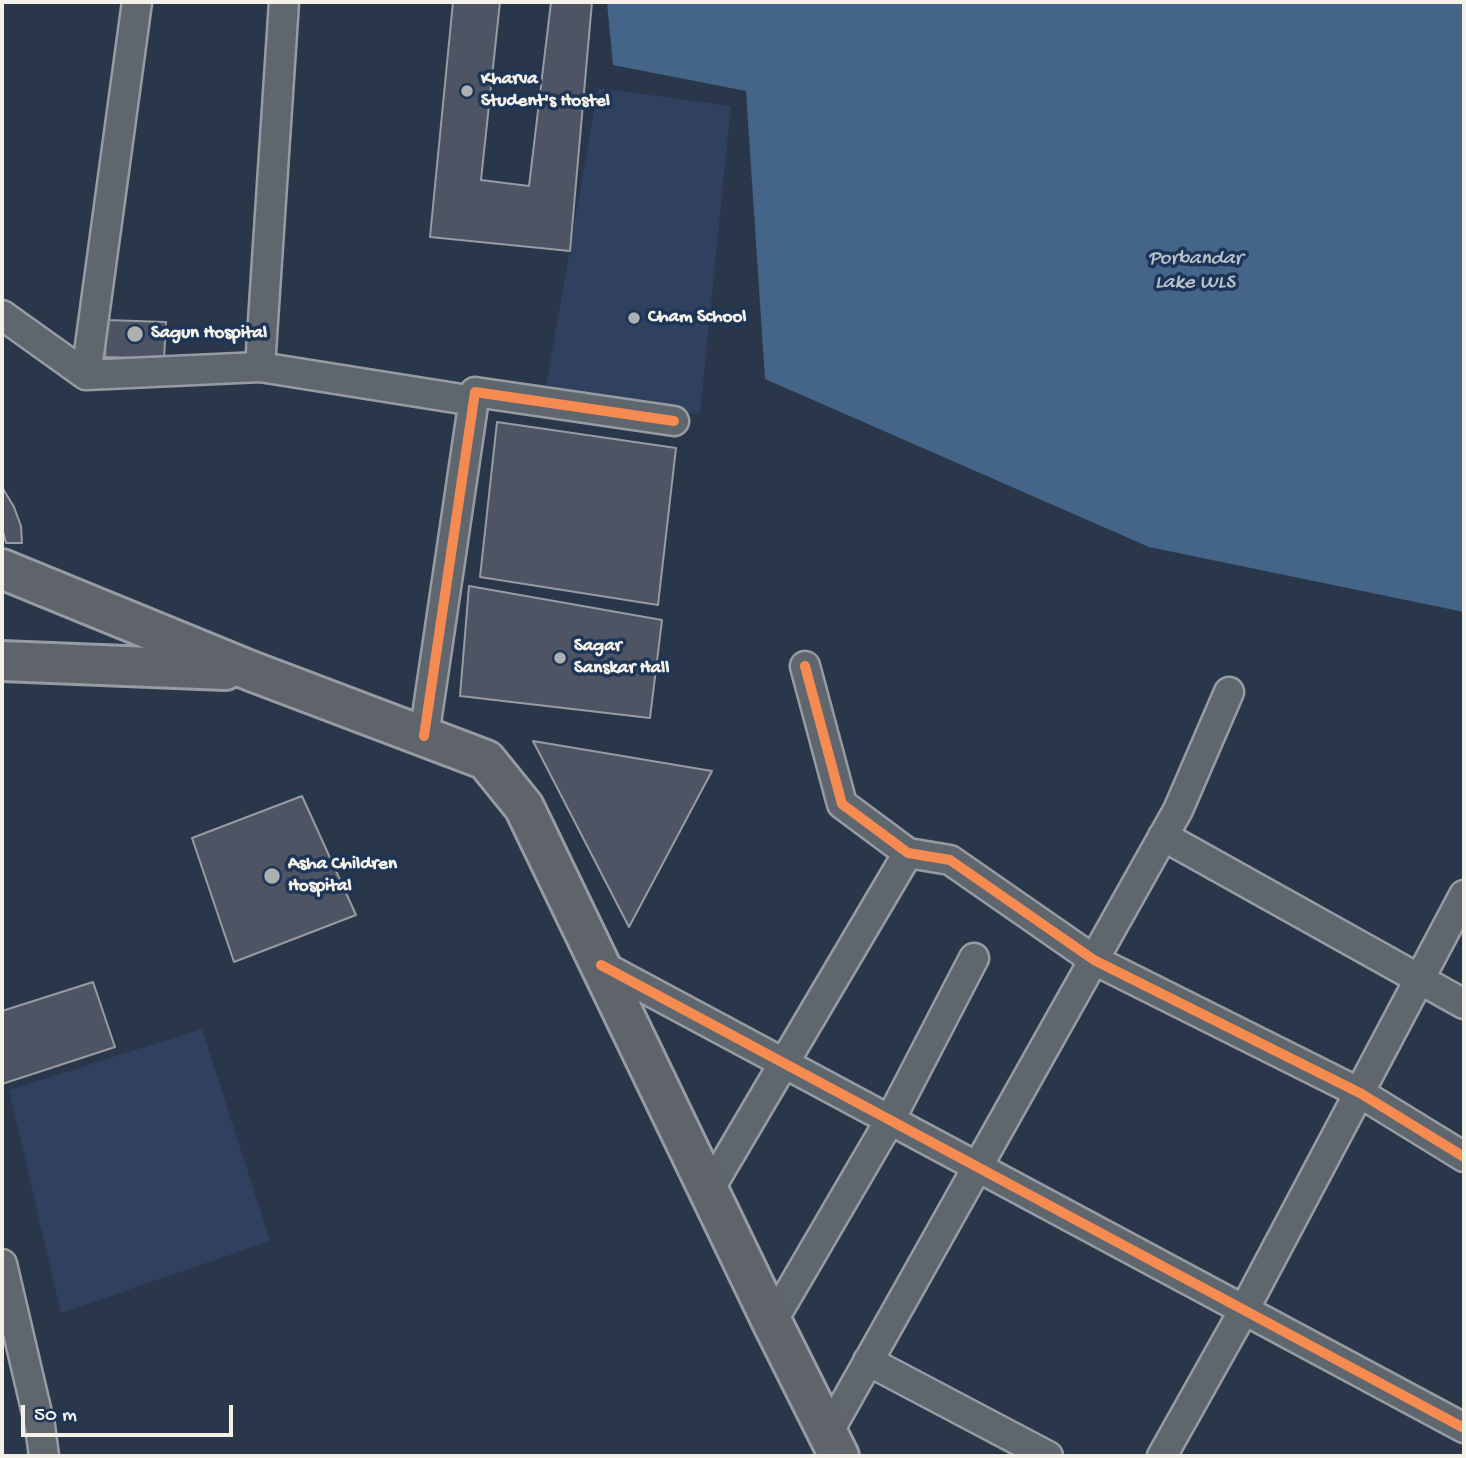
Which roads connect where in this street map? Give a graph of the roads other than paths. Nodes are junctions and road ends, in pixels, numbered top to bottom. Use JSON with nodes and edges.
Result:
{"nodes":[{"id":1,"x":137,"y":2,"type":"edge"},
{"id":2,"x":284,"y":2,"type":"edge"},
{"id":3,"x":2,"y":315,"type":"edge"},
{"id":4,"x":260,"y":367,"type":"junction"},
{"id":5,"x":86,"y":375,"type":"junction"},
{"id":6,"x":474,"y":401,"type":"junction"},
{"id":7,"x":674,"y":421,"type":"dead end"},
{"id":8,"x":2,"y":569,"type":"edge"},
{"id":9,"x":2,"y":661,"type":"edge"},
{"id":10,"x":805,"y":666,"type":"dead end"},
{"id":11,"x":251,"y":671,"type":"junction"},
{"id":12,"x":1229,"y":692,"type":"dead end"},
{"id":13,"x":424,"y":736,"type":"junction"},
{"id":14,"x":1163,"y":836,"type":"junction"},
{"id":15,"x":908,"y":853,"type":"junction"},
{"id":16,"x":1464,"y":895,"type":"edge"},
{"id":17,"x":974,"y":958,"type":"dead end"},
{"id":18,"x":1094,"y":960,"type":"junction"},
{"id":19,"x":601,"y":965,"type":"junction"},
{"id":20,"x":1420,"y":978,"type":"junction"},
{"id":21,"x":1464,"y":1004,"type":"edge"},
{"id":22,"x":785,"y":1064,"type":"junction"},
{"id":23,"x":1360,"y":1093,"type":"junction"},
{"id":24,"x":890,"y":1120,"type":"junction"},
{"id":25,"x":1464,"y":1157,"type":"edge"},
{"id":26,"x":978,"y":1167,"type":"junction"},
{"id":27,"x":709,"y":1190,"type":"junction"},
{"id":28,"x":2,"y":1264,"type":"edge"},
{"id":29,"x":1244,"y":1310,"type":"junction"},
{"id":30,"x":772,"y":1322,"type":"junction"},
{"id":31,"x":868,"y":1361,"type":"junction"},
{"id":32,"x":1464,"y":1428,"type":"edge"},
{"id":33,"x":833,"y":1444,"type":"edge"},
{"id":34,"x":44,"y":1456,"type":"edge"},
{"id":35,"x":1048,"y":1456,"type":"edge"},
{"id":36,"x":1162,"y":1456,"type":"edge"}],
"edges":[{"from":1,"to":5,"type":"street"},
{"from":2,"to":4,"type":"street"},
{"from":3,"to":5,"type":"street"},
{"from":4,"to":5,"type":"street"},
{"from":4,"to":6,"type":"street"},
{"from":6,"to":7,"type":"street"},
{"from":6,"to":13,"type":"street"},
{"from":8,"to":11,"type":"main road"},
{"from":9,"to":11,"type":"main road"},
{"from":10,"to":15,"type":"street"},
{"from":11,"to":13,"type":"main road"},
{"from":12,"to":14,"type":"street"},
{"from":13,"to":19,"type":"main road"},
{"from":14,"to":18,"type":"street"},
{"from":14,"to":20,"type":"street"},
{"from":15,"to":18,"type":"street"},
{"from":15,"to":22,"type":"street"},
{"from":16,"to":20,"type":"street"},
{"from":17,"to":24,"type":"street"},
{"from":18,"to":23,"type":"street"},
{"from":18,"to":26,"type":"street"},
{"from":19,"to":22,"type":"street"},
{"from":19,"to":27,"type":"main road"},
{"from":20,"to":21,"type":"street"},
{"from":20,"to":23,"type":"street"},
{"from":22,"to":24,"type":"street"},
{"from":22,"to":27,"type":"street"},
{"from":23,"to":25,"type":"street"},
{"from":23,"to":29,"type":"street"},
{"from":24,"to":26,"type":"street"},
{"from":24,"to":30,"type":"street"},
{"from":26,"to":29,"type":"street"},
{"from":26,"to":31,"type":"street"},
{"from":27,"to":30,"type":"main road"},
{"from":28,"to":34,"type":"street"},
{"from":29,"to":32,"type":"street"},
{"from":29,"to":36,"type":"street"},
{"from":30,"to":33,"type":"main road"},
{"from":31,"to":33,"type":"street"},
{"from":31,"to":35,"type":"street"}]}
